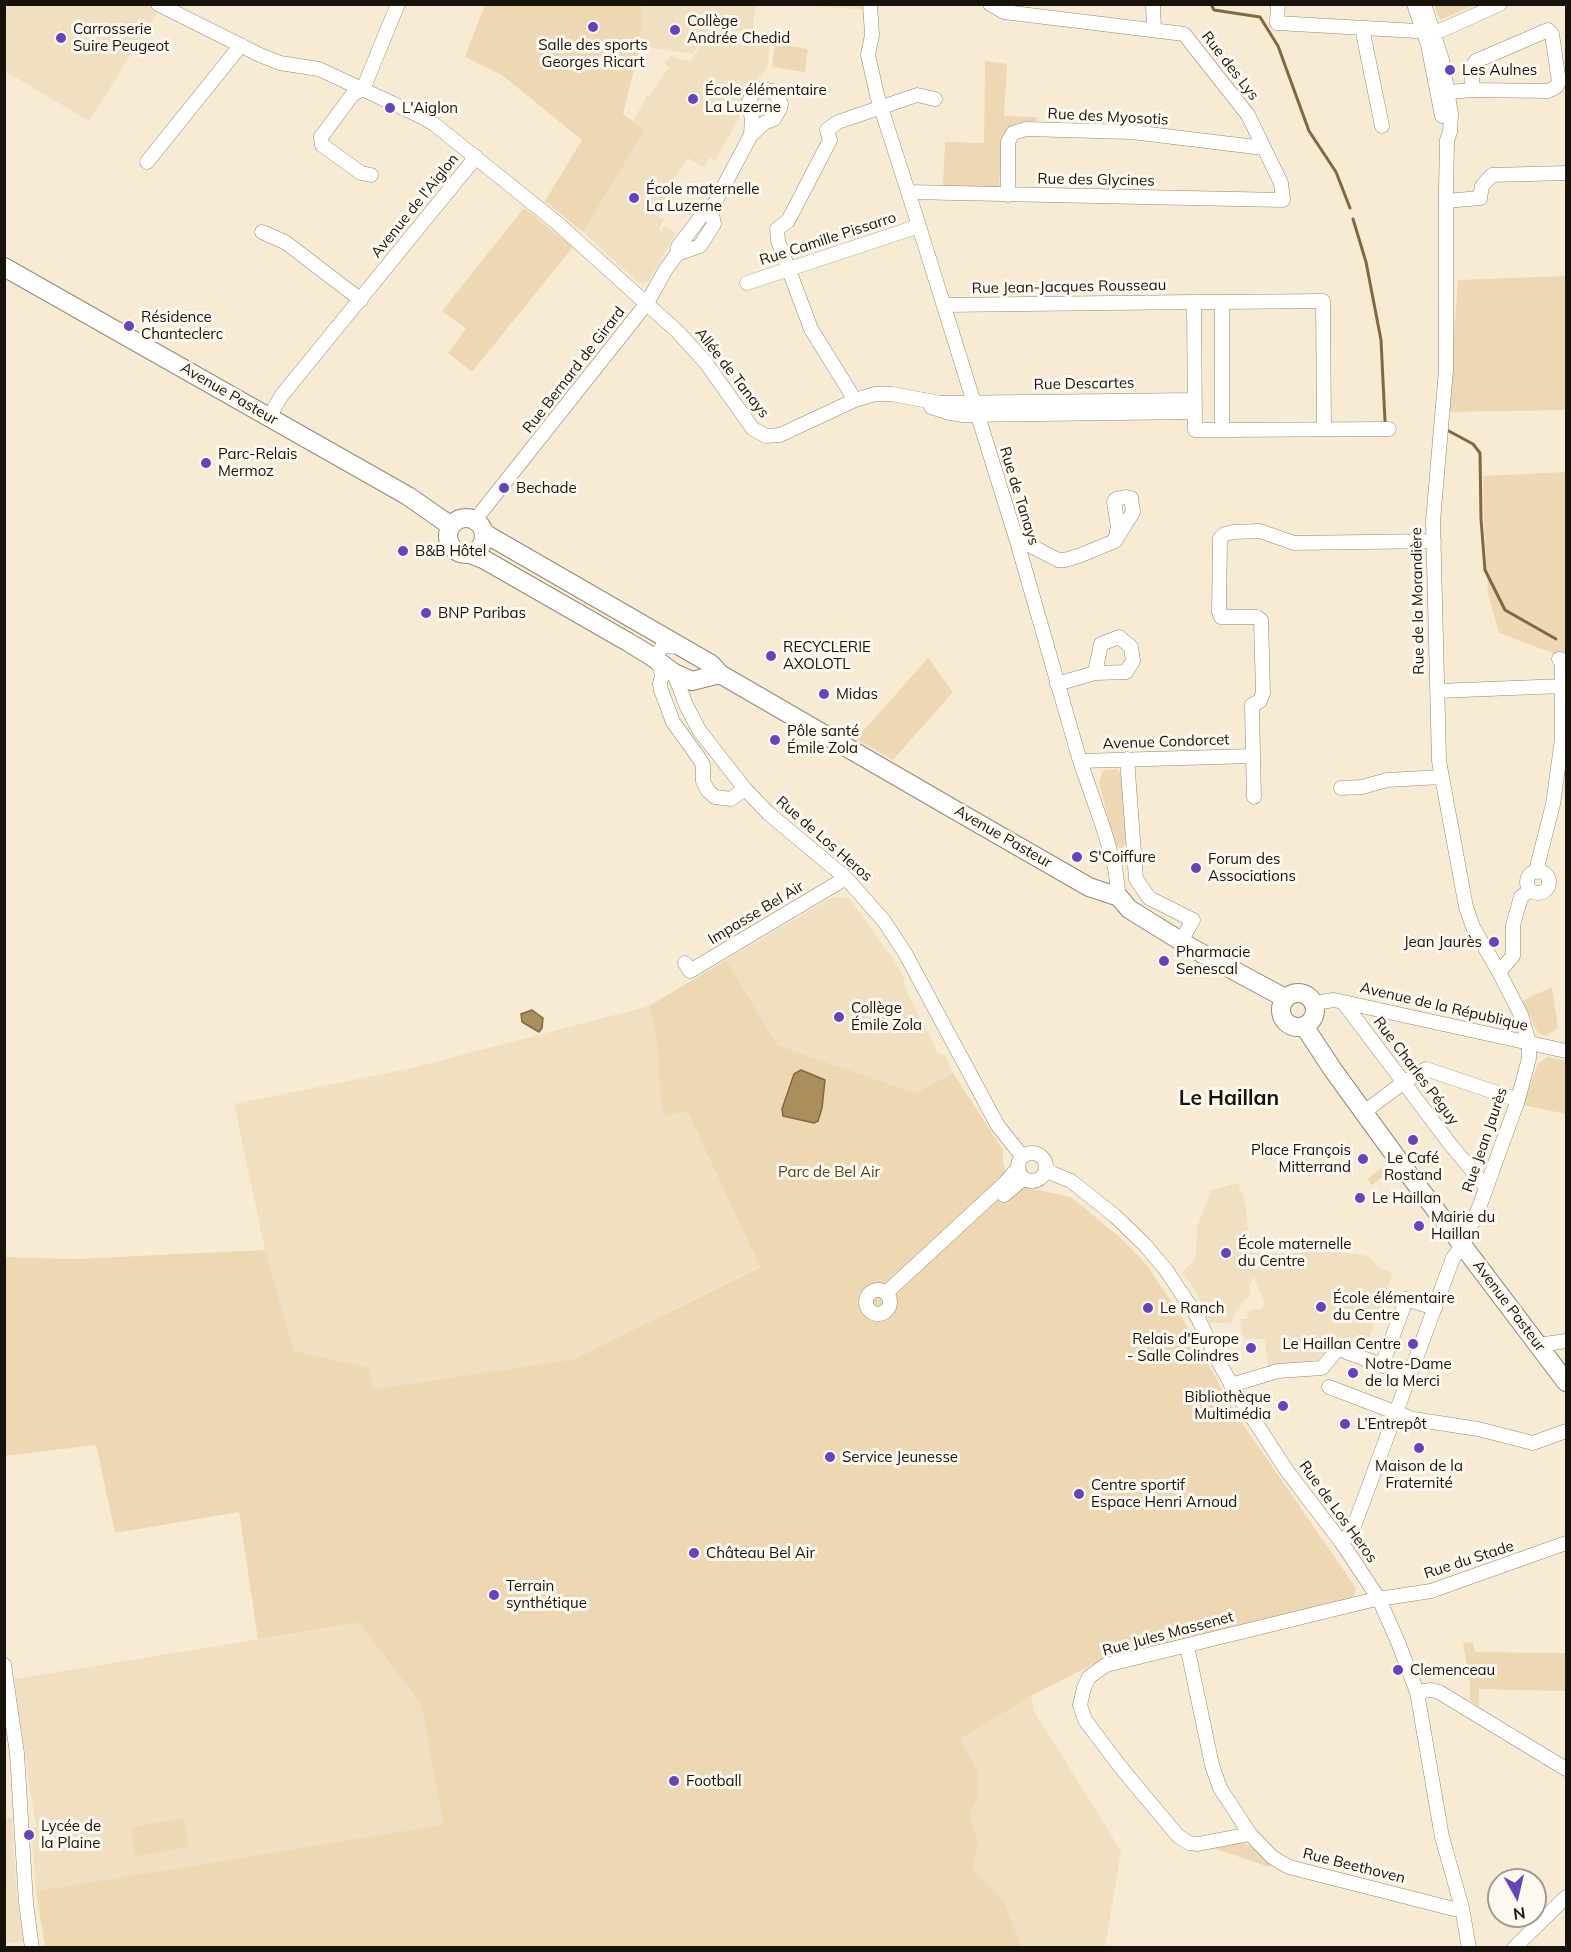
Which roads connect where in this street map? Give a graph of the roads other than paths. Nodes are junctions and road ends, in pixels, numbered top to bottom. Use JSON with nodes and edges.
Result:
{"nodes":[{"id":1,"x":158,"y":4,"type":"edge"},
{"id":2,"x":398,"y":4,"type":"edge"},
{"id":3,"x":870,"y":4,"type":"edge"},
{"id":4,"x":990,"y":4,"type":"edge"},
{"id":5,"x":1153,"y":4,"type":"edge"},
{"id":6,"x":1278,"y":4,"type":"edge"},
{"id":7,"x":1414,"y":4,"type":"edge"},
{"id":8,"x":1424,"y":4,"type":"edge"},
{"id":9,"x":1500,"y":4,"type":"edge"},
{"id":10,"x":1362,"y":28,"type":"junction"},
{"id":11,"x":1154,"y":30,"type":"junction"},
{"id":12,"x":1428,"y":31,"type":"junction"},
{"id":13,"x":241,"y":45,"type":"junction"},
{"id":14,"x":363,"y":89,"type":"junction"},
{"id":15,"x":1473,"y":90,"type":"junction"},
{"id":16,"x":1448,"y":93,"type":"junction"},
{"id":17,"x":935,"y":99,"type":"dead end"},
{"id":18,"x":881,"y":107,"type":"junction"},
{"id":19,"x":1382,"y":126,"type":"dead end"},
{"id":20,"x":751,"y":135,"type":"dead end"},
{"id":21,"x":1448,"y":140,"type":"junction"},
{"id":22,"x":1264,"y":148,"type":"junction"},
{"id":23,"x":476,"y":158,"type":"junction"},
{"id":24,"x":147,"y":162,"type":"dead end"},
{"id":25,"x":1566,"y":173,"type":"edge"},
{"id":26,"x":371,"y":175,"type":"dead end"},
{"id":27,"x":908,"y":192,"type":"junction"},
{"id":28,"x":1008,"y":195,"type":"junction"},
{"id":29,"x":1283,"y":200,"type":"joint"},
{"id":30,"x":1446,"y":201,"type":"junction"},
{"id":31,"x":919,"y":226,"type":"junction"},
{"id":32,"x":262,"y":232,"type":"dead end"},
{"id":33,"x":4,"y":267,"type":"edge"},
{"id":34,"x":788,"y":269,"type":"junction"},
{"id":35,"x":747,"y":283,"type":"dead end"},
{"id":36,"x":361,"y":300,"type":"junction"},
{"id":37,"x":1194,"y":302,"type":"junction"},
{"id":38,"x":1222,"y":302,"type":"junction"},
{"id":39,"x":647,"y":303,"type":"junction"},
{"id":40,"x":944,"y":304,"type":"junction"},
{"id":41,"x":855,"y":400,"type":"junction"},
{"id":42,"x":1195,"y":406,"type":"junction"},
{"id":43,"x":975,"y":408,"type":"junction"},
{"id":44,"x":269,"y":417,"type":"junction"},
{"id":45,"x":1324,"y":429,"type":"junction"},
{"id":46,"x":1389,"y":429,"type":"dead end"},
{"id":47,"x":1222,"y":430,"type":"junction"},
{"id":48,"x":766,"y":436,"type":"joint"},
{"id":49,"x":451,"y":526,"type":"junction"},
{"id":50,"x":480,"y":527,"type":"junction"},
{"id":51,"x":1016,"y":538,"type":"junction"},
{"id":52,"x":1434,"y":540,"type":"junction"},
{"id":53,"x":1115,"y":541,"type":"dead end"},
{"id":54,"x":470,"y":554,"type":"junction"},
{"id":55,"x":681,"y":647,"type":"junction"},
{"id":56,"x":1559,"y":659,"type":"dead end"},
{"id":57,"x":658,"y":662,"type":"junction"},
{"id":58,"x":674,"y":673,"type":"junction"},
{"id":59,"x":1095,"y":673,"type":"dead end"},
{"id":60,"x":720,"y":674,"type":"junction"},
{"id":61,"x":699,"y":680,"type":"junction"},
{"id":62,"x":1057,"y":684,"type":"junction"},
{"id":63,"x":1563,"y":686,"type":"junction"},
{"id":64,"x":1437,"y":691,"type":"junction"},
{"id":65,"x":686,"y":705,"type":"junction"},
{"id":66,"x":1253,"y":756,"type":"junction"},
{"id":67,"x":1127,"y":759,"type":"junction"},
{"id":68,"x":1080,"y":761,"type":"junction"},
{"id":69,"x":1441,"y":777,"type":"junction"},
{"id":70,"x":1341,"y":788,"type":"dead end"},
{"id":71,"x":745,"y":789,"type":"junction"},
{"id":72,"x":1254,"y":797,"type":"dead end"},
{"id":73,"x":846,"y":878,"type":"junction"},
{"id":74,"x":1119,"y":897,"type":"junction"},
{"id":75,"x":1181,"y":940,"type":"junction"},
{"id":76,"x":685,"y":963,"type":"dead end"},
{"id":77,"x":1499,"y":972,"type":"junction"},
{"id":78,"x":1285,"y":998,"type":"junction"},
{"id":79,"x":1343,"y":1002,"type":"junction"},
{"id":80,"x":1314,"y":1003,"type":"junction"},
{"id":81,"x":1304,"y":1026,"type":"junction"},
{"id":82,"x":1529,"y":1043,"type":"junction"},
{"id":83,"x":1566,"y":1052,"type":"edge"},
{"id":84,"x":1404,"y":1082,"type":"junction"},
{"id":85,"x":1518,"y":1100,"type":"junction"},
{"id":86,"x":1364,"y":1112,"type":"junction"},
{"id":87,"x":1020,"y":1168,"type":"junction"},
{"id":88,"x":1046,"y":1169,"type":"junction"},
{"id":89,"x":1486,"y":1186,"type":"junction"},
{"id":90,"x":1463,"y":1244,"type":"junction"},
{"id":91,"x":888,"y":1296,"type":"dead end"},
{"id":92,"x":1435,"y":1308,"type":"junction"},
{"id":93,"x":1566,"y":1341,"type":"edge"},
{"id":94,"x":1538,"y":1345,"type":"junction"},
{"id":95,"x":1382,"y":1365,"type":"junction"},
{"id":96,"x":1409,"y":1378,"type":"junction"},
{"id":97,"x":1566,"y":1382,"type":"edge"},
{"id":98,"x":1232,"y":1385,"type":"junction"},
{"id":99,"x":1329,"y":1387,"type":"dead end"},
{"id":100,"x":1396,"y":1411,"type":"junction"},
{"id":101,"x":1566,"y":1431,"type":"edge"},
{"id":102,"x":1342,"y":1543,"type":"junction"},
{"id":103,"x":1566,"y":1543,"type":"edge"},
{"id":104,"x":1379,"y":1599,"type":"junction"},
{"id":105,"x":1187,"y":1646,"type":"junction"},
{"id":106,"x":4,"y":1665,"type":"edge"},
{"id":107,"x":1417,"y":1692,"type":"junction"},
{"id":108,"x":1566,"y":1769,"type":"edge"},
{"id":109,"x":1250,"y":1834,"type":"junction"},
{"id":110,"x":1566,"y":1897,"type":"edge"},
{"id":111,"x":1462,"y":1908,"type":"junction"},
{"id":112,"x":32,"y":1947,"type":"edge"},
{"id":113,"x":1469,"y":1947,"type":"edge"},
{"id":114,"x":1514,"y":1947,"type":"edge"}],
"edges":[{"from":1,"to":13,"type":"street","name":"Avenue de l'Aiglon"},
{"from":2,"to":14,"type":"street"},
{"from":3,"to":18,"type":"street","name":"Rue de Tanays"},
{"from":4,"to":11,"type":"street","name":"Rue des Lys"},
{"from":5,"to":11,"type":"street"},
{"from":6,"to":10,"type":"street"},
{"from":7,"to":12,"type":"street","name":"Rue de la Morandière"},
{"from":8,"to":12,"type":"street","name":"Rue de la Morandière"},
{"from":9,"to":12,"type":"street"},
{"from":10,"to":12,"type":"street"},
{"from":10,"to":19,"type":"street"},
{"from":11,"to":22,"type":"street","name":"Rue des Lys"},
{"from":12,"to":16,"type":"street","name":"Rue de la Morandière"},
{"from":12,"to":21,"type":"street","name":"Rue de la Morandière"},
{"from":13,"to":14,"type":"street","name":"Avenue de l'Aiglon"},
{"from":13,"to":24,"type":"street"},
{"from":14,"to":23,"type":"street","name":"Avenue de l'Aiglon"},
{"from":14,"to":26,"type":"street"},
{"from":15,"to":15,"type":"street"},
{"from":15,"to":16,"type":"street"},
{"from":16,"to":21,"type":"street","name":"Rue de la Morandière"},
{"from":17,"to":18,"type":"street"},
{"from":18,"to":27,"type":"street","name":"Rue de Tanays"},
{"from":18,"to":34,"type":"street"},
{"from":20,"to":39,"type":"street"},
{"from":21,"to":30,"type":"street","name":"Rue de la Morandière"},
{"from":22,"to":28,"type":"street","name":"Rue des Myosotis"},
{"from":22,"to":29,"type":"street","name":"Rue des Lys"},
{"from":23,"to":36,"type":"street","name":"Avenue de l'Aiglon"},
{"from":23,"to":39,"type":"street","name":"Rue Bernard de Girard"},
{"from":25,"to":30,"type":"street"},
{"from":27,"to":28,"type":"street","name":"Rue des Glycines"},
{"from":27,"to":31,"type":"street","name":"Rue de Tanays"},
{"from":28,"to":29,"type":"street","name":"Rue des Glycines"},
{"from":30,"to":52,"type":"street","name":"Rue de la Morandière"},
{"from":31,"to":34,"type":"street","name":"Rue Camille Pissarro"},
{"from":31,"to":40,"type":"street","name":"Rue de Tanays"},
{"from":32,"to":36,"type":"street"},
{"from":33,"to":44,"type":"main road","name":"Avenue Pasteur"},
{"from":34,"to":35,"type":"street","name":"Rue Camille Pissarro"},
{"from":34,"to":41,"type":"street"},
{"from":36,"to":44,"type":"street","name":"Avenue de l'Aiglon"},
{"from":37,"to":38,"type":"street","name":"Rue Jean-Jacques Rousseau"},
{"from":37,"to":40,"type":"street","name":"Rue Jean-Jacques Rousseau"},
{"from":37,"to":42,"type":"street"},
{"from":38,"to":45,"type":"street"},
{"from":38,"to":47,"type":"street"},
{"from":39,"to":48,"type":"street","name":"Allée de Tanays"},
{"from":39,"to":50,"type":"street","name":"Rue Bernard de Girard"},
{"from":40,"to":43,"type":"street","name":"Rue de Tanays"},
{"from":41,"to":43,"type":"street","name":"Rue Descartes"},
{"from":41,"to":48,"type":"street","name":"Rue Descartes"},
{"from":42,"to":43,"type":"street","name":"Rue Descartes"},
{"from":42,"to":47,"type":"street"},
{"from":43,"to":51,"type":"street","name":"Rue de Tanays"},
{"from":44,"to":49,"type":"main road","name":"Avenue Pasteur"},
{"from":45,"to":46,"type":"street"},
{"from":45,"to":47,"type":"street"},
{"from":49,"to":50,"type":"main road"},
{"from":49,"to":54,"type":"main road"},
{"from":50,"to":54,"type":"main road"},
{"from":50,"to":55,"type":"main road","name":"Avenue Pasteur"},
{"from":51,"to":53,"type":"street"},
{"from":51,"to":62,"type":"street","name":"Rue de Tanays"},
{"from":52,"to":64,"type":"street","name":"Rue de la Morandière"},
{"from":52,"to":66,"type":"street"},
{"from":54,"to":57,"type":"main road"},
{"from":55,"to":57,"type":"street"},
{"from":55,"to":60,"type":"main road","name":"Avenue Pasteur"},
{"from":56,"to":63,"type":"street"},
{"from":57,"to":58,"type":"main road"},
{"from":57,"to":71,"type":"street"},
{"from":58,"to":61,"type":"main road"},
{"from":58,"to":65,"type":"street","name":"Rue de Los Heros"},
{"from":59,"to":62,"type":"street"},
{"from":60,"to":61,"type":"main road"},
{"from":60,"to":74,"type":"main road","name":"Avenue Pasteur"},
{"from":61,"to":65,"type":"street"},
{"from":62,"to":68,"type":"street","name":"Rue de Tanays"},
{"from":63,"to":64,"type":"street"},
{"from":63,"to":77,"type":"street"},
{"from":64,"to":69,"type":"street","name":"Rue de la Morandière"},
{"from":65,"to":71,"type":"street","name":"Rue de Los Heros"},
{"from":66,"to":67,"type":"street","name":"Avenue Condorcet"},
{"from":66,"to":72,"type":"street"},
{"from":67,"to":68,"type":"street","name":"Avenue Condorcet"},
{"from":67,"to":75,"type":"street"},
{"from":68,"to":74,"type":"street","name":"Rue de Tanays"},
{"from":69,"to":70,"type":"street"},
{"from":69,"to":77,"type":"street","name":"Rue de la Morandière"},
{"from":71,"to":73,"type":"street","name":"Rue de Los Heros"},
{"from":73,"to":76,"type":"street","name":"Impasse Bel Air"},
{"from":73,"to":87,"type":"street","name":"Rue de Los Heros"},
{"from":74,"to":75,"type":"main road","name":"Avenue Pasteur"},
{"from":75,"to":78,"type":"main road","name":"Avenue Pasteur"},
{"from":77,"to":82,"type":"street","name":"Rue de la Morandière"},
{"from":78,"to":80,"type":"main road"},
{"from":78,"to":81,"type":"main road"},
{"from":79,"to":80,"type":"street","name":"Avenue de la République"},
{"from":79,"to":82,"type":"street","name":"Avenue de la République"},
{"from":79,"to":84,"type":"street","name":"Rue Charles Péguy"},
{"from":80,"to":81,"type":"main road"},
{"from":81,"to":86,"type":"main road","name":"Avenue Pasteur"},
{"from":82,"to":83,"type":"street","name":"Avenue de la République"},
{"from":82,"to":85,"type":"street","name":"Rue Jean Jaurès"},
{"from":84,"to":85,"type":"street"},
{"from":84,"to":86,"type":"street"},
{"from":84,"to":89,"type":"street","name":"Rue Charles Péguy"},
{"from":85,"to":89,"type":"street","name":"Rue Jean Jaurès"},
{"from":86,"to":90,"type":"main road","name":"Avenue Pasteur"},
{"from":87,"to":88,"type":"street"},
{"from":87,"to":88,"type":"street"},
{"from":87,"to":91,"type":"street"},
{"from":88,"to":98,"type":"street","name":"Rue de Los Heros"},
{"from":89,"to":90,"type":"street","name":"Rue Jean Jaurès"},
{"from":90,"to":92,"type":"street","name":"Rue Jean Jaurès"},
{"from":90,"to":94,"type":"main road","name":"Avenue Pasteur"},
{"from":92,"to":95,"type":"street"},
{"from":92,"to":96,"type":"street","name":"Rue Jean Jaurès"},
{"from":93,"to":94,"type":"street"},
{"from":94,"to":97,"type":"main road","name":"Avenue Pasteur"},
{"from":95,"to":96,"type":"street"},
{"from":95,"to":98,"type":"street"},
{"from":96,"to":100,"type":"street","name":"Rue Jean Jaurès"},
{"from":98,"to":102,"type":"street","name":"Rue de Los Heros"},
{"from":99,"to":100,"type":"street"},
{"from":100,"to":101,"type":"street"},
{"from":100,"to":102,"type":"street","name":"Rue Jean Jaurès"},
{"from":102,"to":104,"type":"street","name":"Rue de Los Heros"},
{"from":103,"to":104,"type":"street","name":"Rue du Stade"},
{"from":104,"to":105,"type":"street","name":"Rue Jules Massenet"},
{"from":104,"to":107,"type":"street","name":"Rue de Los Heros"},
{"from":105,"to":109,"type":"street","name":"Rue Beethoven"},
{"from":105,"to":109,"type":"street","name":"Rue Jules Massenet"},
{"from":106,"to":112,"type":"street"},
{"from":107,"to":108,"type":"street"},
{"from":107,"to":111,"type":"street","name":"Rue de Los Heros"},
{"from":109,"to":111,"type":"street","name":"Rue Beethoven"},
{"from":110,"to":114,"type":"street"},
{"from":111,"to":113,"type":"street","name":"Rue de Los Heros"}]}
